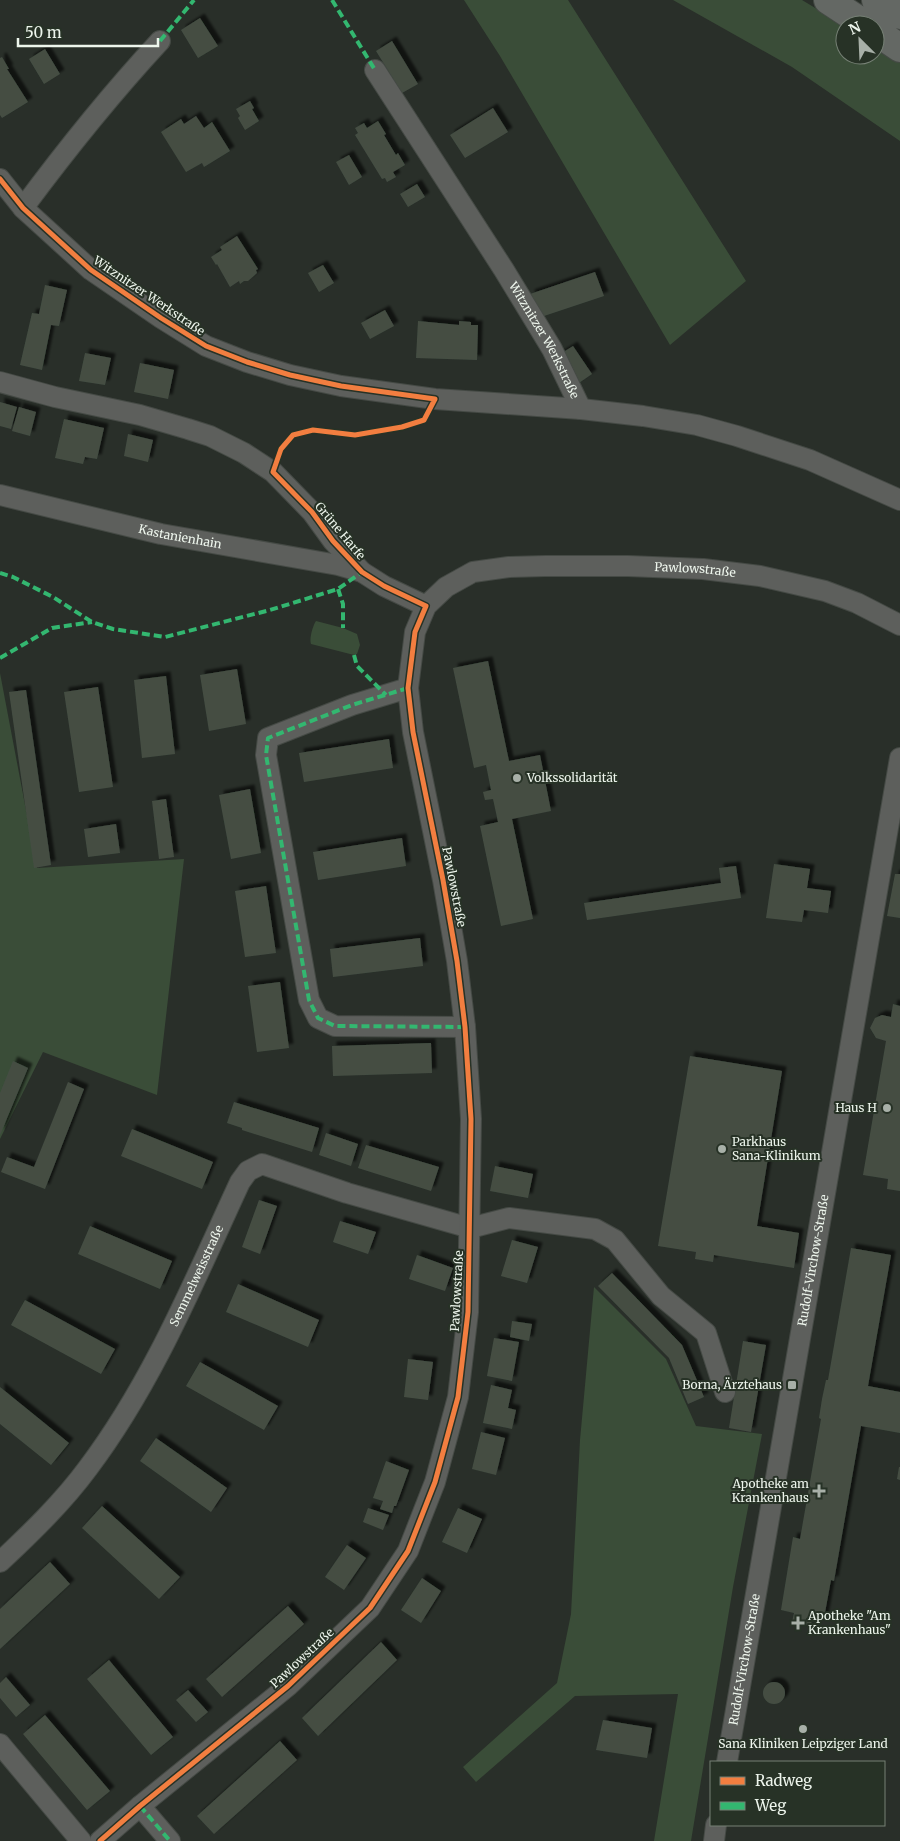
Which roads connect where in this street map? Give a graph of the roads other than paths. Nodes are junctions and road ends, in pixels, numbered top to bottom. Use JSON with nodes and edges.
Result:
{"nodes":[{"id":1,"x":828,"y":0,"type":"edge"},
{"id":2,"x":876,"y":0,"type":"edge"},
{"id":3,"x":851,"y":15,"type":"edge"},
{"id":4,"x":900,"y":16,"type":"edge"},
{"id":5,"x":885,"y":38,"type":"edge"},
{"id":6,"x":160,"y":41,"type":"dead end"},
{"id":7,"x":900,"y":48,"type":"edge"},
{"id":8,"x":375,"y":70,"type":"dead end"},
{"id":9,"x":0,"y":179,"type":"edge"},
{"id":10,"x":23,"y":208,"type":"junction"},
{"id":11,"x":0,"y":382,"type":"edge"},
{"id":12,"x":581,"y":409,"type":"junction"},
{"id":13,"x":0,"y":495,"type":"edge"},
{"id":14,"x":900,"y":500,"type":"edge"},
{"id":15,"x":362,"y":572,"type":"junction"},
{"id":16,"x":426,"y":606,"type":"junction"},
{"id":17,"x":900,"y":625,"type":"edge"},
{"id":18,"x":408,"y":688,"type":"junction"},
{"id":19,"x":900,"y":758,"type":"edge"},
{"id":20,"x":465,"y":1027,"type":"junction"},
{"id":21,"x":470,"y":1228,"type":"junction"},
{"id":22,"x":725,"y":1392,"type":"dead end"},
{"id":23,"x":0,"y":1562,"type":"edge"},
{"id":24,"x":0,"y":1744,"type":"edge"},
{"id":25,"x":727,"y":1761,"type":"edge"},
{"id":26,"x":140,"y":1806,"type":"junction"},
{"id":27,"x":716,"y":1826,"type":"edge"},
{"id":28,"x":81,"y":1841,"type":"edge"},
{"id":29,"x":100,"y":1841,"type":"edge"},
{"id":30,"x":170,"y":1841,"type":"edge"},
{"id":31,"x":714,"y":1841,"type":"edge"}],
"edges":[{"from":1,"to":3,"type":"main road"},
{"from":2,"to":4,"type":"main road"},
{"from":5,"to":7,"type":"main road"},
{"from":6,"to":10,"type":"street"},
{"from":8,"to":12,"type":"street","name":"Witznitzer Werkstraße"},
{"from":9,"to":10,"type":"street","name":"Witznitzer Werkstraße"},
{"from":10,"to":12,"type":"street","name":"Witznitzer Werkstraße"},
{"from":11,"to":15,"type":"street","name":"Grüne Harfe"},
{"from":12,"to":14,"type":"street","name":"Witznitzer Werkstraße"},
{"from":13,"to":15,"type":"street","name":"Kastanienhain"},
{"from":15,"to":16,"type":"street","name":"Grüne Harfe"},
{"from":16,"to":17,"type":"street","name":"Pawlowstraße"},
{"from":16,"to":18,"type":"street","name":"Pawlowstraße"},
{"from":18,"to":20,"type":"street","name":"Pawlowstraße"},
{"from":18,"to":20,"type":"street"},
{"from":19,"to":25,"type":"street","name":"Rudolf-Virchow-Straße"},
{"from":20,"to":21,"type":"street","name":"Pawlowstraße"},
{"from":21,"to":22,"type":"street"},
{"from":21,"to":23,"type":"street","name":"Semmelweisstraße"},
{"from":21,"to":26,"type":"street","name":"Pawlowstraße"},
{"from":24,"to":28,"type":"street"},
{"from":26,"to":29,"type":"street","name":"Pawlowstraße"},
{"from":26,"to":30,"type":"street"},
{"from":27,"to":31,"type":"street"}]}
